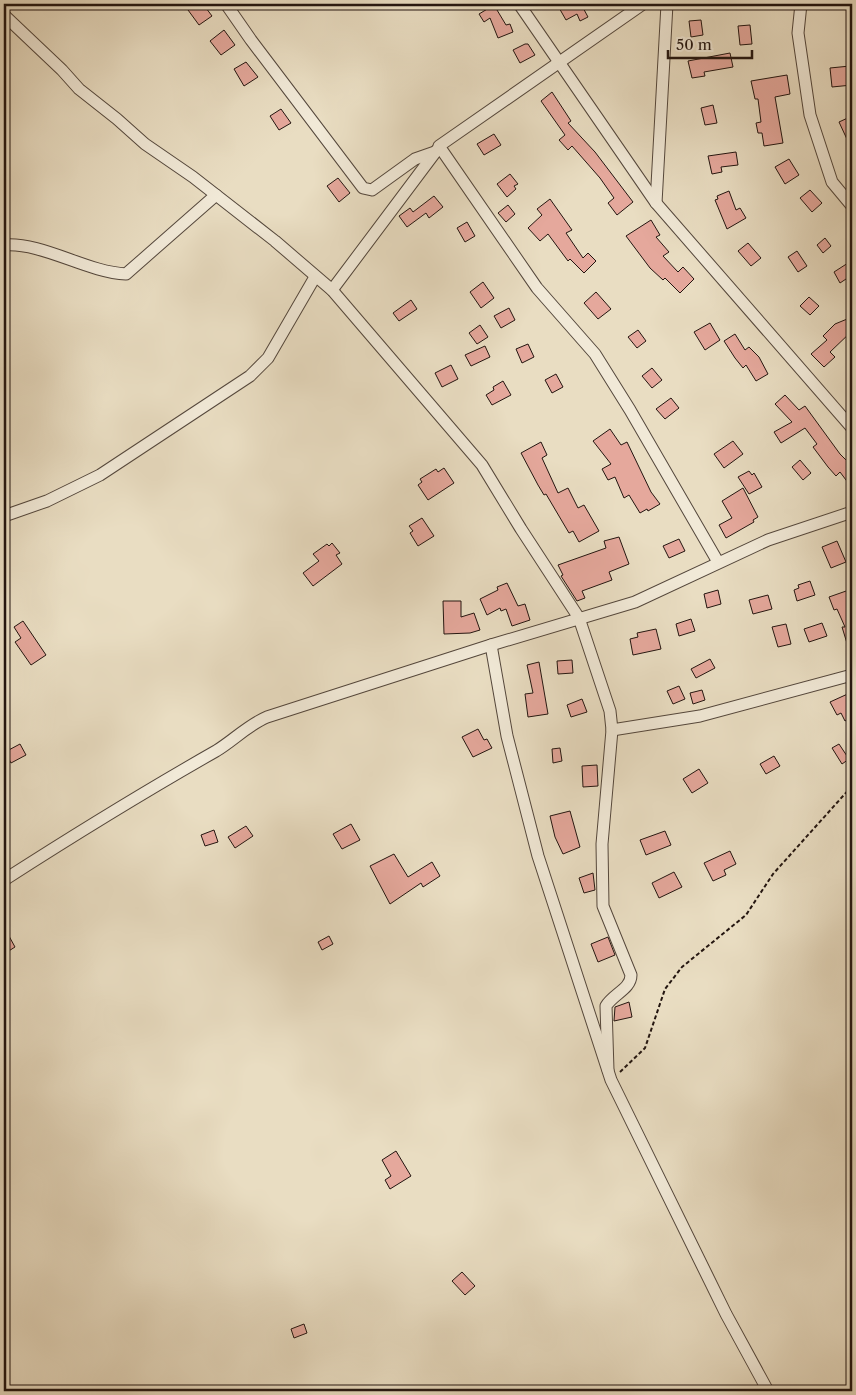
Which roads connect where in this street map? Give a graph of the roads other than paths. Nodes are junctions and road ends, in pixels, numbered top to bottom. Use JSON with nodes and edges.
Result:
{"nodes":[{"id":1,"x":226,"y":4,"type":"edge"},
{"id":2,"x":519,"y":4,"type":"edge"},
{"id":3,"x":643,"y":4,"type":"edge"},
{"id":4,"x":667,"y":4,"type":"edge"},
{"id":5,"x":801,"y":4,"type":"edge"},
{"id":6,"x":4,"y":15,"type":"edge"},
{"id":7,"x":559,"y":64,"type":"junction"},
{"id":8,"x":437,"y":149,"type":"junction"},
{"id":9,"x":216,"y":195,"type":"junction"},
{"id":10,"x":656,"y":203,"type":"junction"},
{"id":11,"x":852,"y":206,"type":"edge"},
{"id":12,"x":4,"y":246,"type":"edge"},
{"id":13,"x":315,"y":277,"type":"junction"},
{"id":14,"x":332,"y":290,"type":"junction"},
{"id":15,"x":852,"y":428,"type":"edge"},
{"id":16,"x":852,"y":512,"type":"edge"},
{"id":17,"x":4,"y":516,"type":"edge"},
{"id":18,"x":718,"y":562,"type":"junction"},
{"id":19,"x":579,"y":618,"type":"junction"},
{"id":20,"x":491,"y":645,"type":"junction"},
{"id":21,"x":852,"y":675,"type":"edge"},
{"id":22,"x":612,"y":730,"type":"junction"},
{"id":23,"x":4,"y":880,"type":"edge"},
{"id":24,"x":609,"y":1075,"type":"junction"},
{"id":25,"x":768,"y":1391,"type":"edge"}],
"edges":[{"from":1,"to":8,"type":"street"},
{"from":2,"to":7,"type":"street"},
{"from":3,"to":7,"type":"street"},
{"from":4,"to":10,"type":"street"},
{"from":5,"to":11,"type":"street"},
{"from":6,"to":9,"type":"street"},
{"from":7,"to":8,"type":"street"},
{"from":7,"to":10,"type":"street"},
{"from":8,"to":14,"type":"street"},
{"from":8,"to":18,"type":"street"},
{"from":9,"to":12,"type":"street"},
{"from":9,"to":13,"type":"street"},
{"from":10,"to":15,"type":"street"},
{"from":13,"to":14,"type":"street"},
{"from":13,"to":17,"type":"street"},
{"from":14,"to":19,"type":"street"},
{"from":16,"to":18,"type":"street"},
{"from":18,"to":19,"type":"street"},
{"from":19,"to":20,"type":"street"},
{"from":19,"to":22,"type":"street"},
{"from":20,"to":23,"type":"street"},
{"from":20,"to":24,"type":"street"},
{"from":21,"to":22,"type":"street"},
{"from":22,"to":24,"type":"street"},
{"from":24,"to":25,"type":"street"}]}
